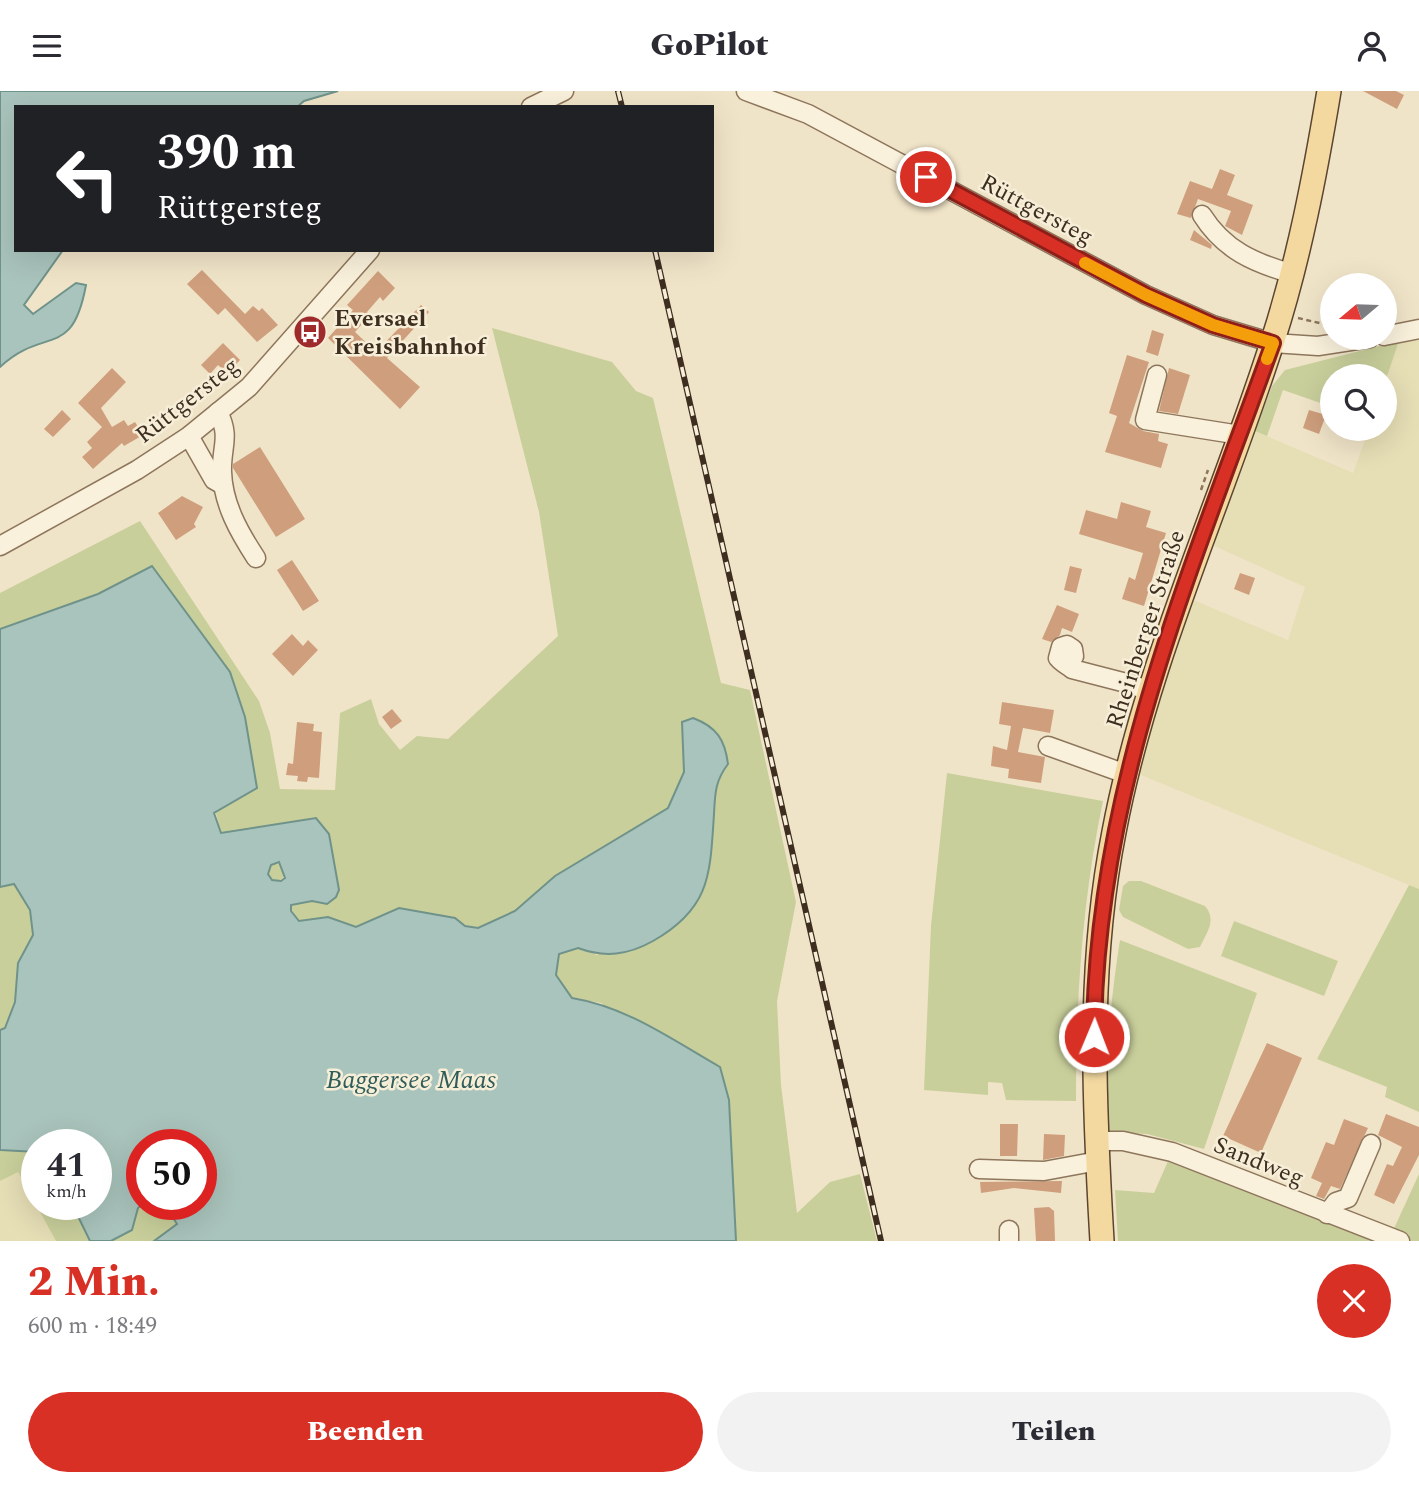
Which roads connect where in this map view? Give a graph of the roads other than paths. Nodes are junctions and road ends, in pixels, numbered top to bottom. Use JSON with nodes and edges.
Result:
{"nodes":[{"id":1,"x":564,"y":91,"type":"edge"},
{"id":2,"x":746,"y":91,"type":"edge"},
{"id":3,"x":1329,"y":91,"type":"edge"},
{"id":4,"x":535,"y":105,"type":"edge"},
{"id":5,"x":1202,"y":215,"type":"dead end"},
{"id":6,"x":368,"y":252,"type":"edge"},
{"id":7,"x":1293,"y":274,"type":"junction"},
{"id":8,"x":1419,"y":329,"type":"edge"},
{"id":9,"x":1397,"y":333,"type":"edge"},
{"id":10,"x":1273,"y":343,"type":"junction"},
{"id":11,"x":1320,"y":346,"type":"edge"},
{"id":12,"x":1157,"y":375,"type":"dead end"},
{"id":13,"x":218,"y":412,"type":"junction"},
{"id":14,"x":1240,"y":435,"type":"junction"},
{"id":15,"x":189,"y":436,"type":"junction"},
{"id":16,"x":223,"y":485,"type":"junction"},
{"id":17,"x":0,"y":546,"type":"edge"},
{"id":18,"x":256,"y":558,"type":"dead end"},
{"id":19,"x":1064,"y":663,"type":"dead end"},
{"id":20,"x":1149,"y":692,"type":"junction"},
{"id":21,"x":1048,"y":746,"type":"dead end"},
{"id":22,"x":1126,"y":774,"type":"junction"},
{"id":23,"x":1371,"y":1144,"type":"dead end"},
{"id":24,"x":1097,"y":1151,"type":"junction"},
{"id":25,"x":979,"y":1169,"type":"dead end"},
{"id":26,"x":1327,"y":1214,"type":"junction"},
{"id":27,"x":1102,"y":1241,"type":"edge"},
{"id":28,"x":1400,"y":1241,"type":"edge"}],
"edges":[{"from":1,"to":4,"type":"street"},
{"from":2,"to":10,"type":"street","name":"Rüttgersteg"},
{"from":3,"to":7,"type":"main road","name":"Rheinberger Straße"},
{"from":5,"to":7,"type":"street"},
{"from":6,"to":13,"type":"street","name":"Rüttgersteg"},
{"from":7,"to":10,"type":"main road","name":"Rheinberger Straße"},
{"from":8,"to":9,"type":"street"},
{"from":10,"to":11,"type":"street","name":"Rüttgersteg"},
{"from":10,"to":14,"type":"main road","name":"Rheinberger Straße"},
{"from":12,"to":14,"type":"street"},
{"from":13,"to":15,"type":"street","name":"Rüttgersteg"},
{"from":13,"to":16,"type":"street"},
{"from":14,"to":20,"type":"main road","name":"Rheinberger Straße"},
{"from":15,"to":16,"type":"street"},
{"from":15,"to":17,"type":"street","name":"Rüttgersteg"},
{"from":16,"to":18,"type":"street"},
{"from":19,"to":20,"type":"street"},
{"from":20,"to":22,"type":"main road","name":"Rheinberger Straße"},
{"from":21,"to":22,"type":"street"},
{"from":22,"to":24,"type":"main road","name":"Rheinberger Straße"},
{"from":23,"to":26,"type":"street"},
{"from":24,"to":25,"type":"street","name":"Sandweg"},
{"from":24,"to":26,"type":"street","name":"Sandweg"},
{"from":24,"to":27,"type":"main road","name":"Rheinberger Straße"},
{"from":26,"to":28,"type":"street","name":"Sandweg"}]}
